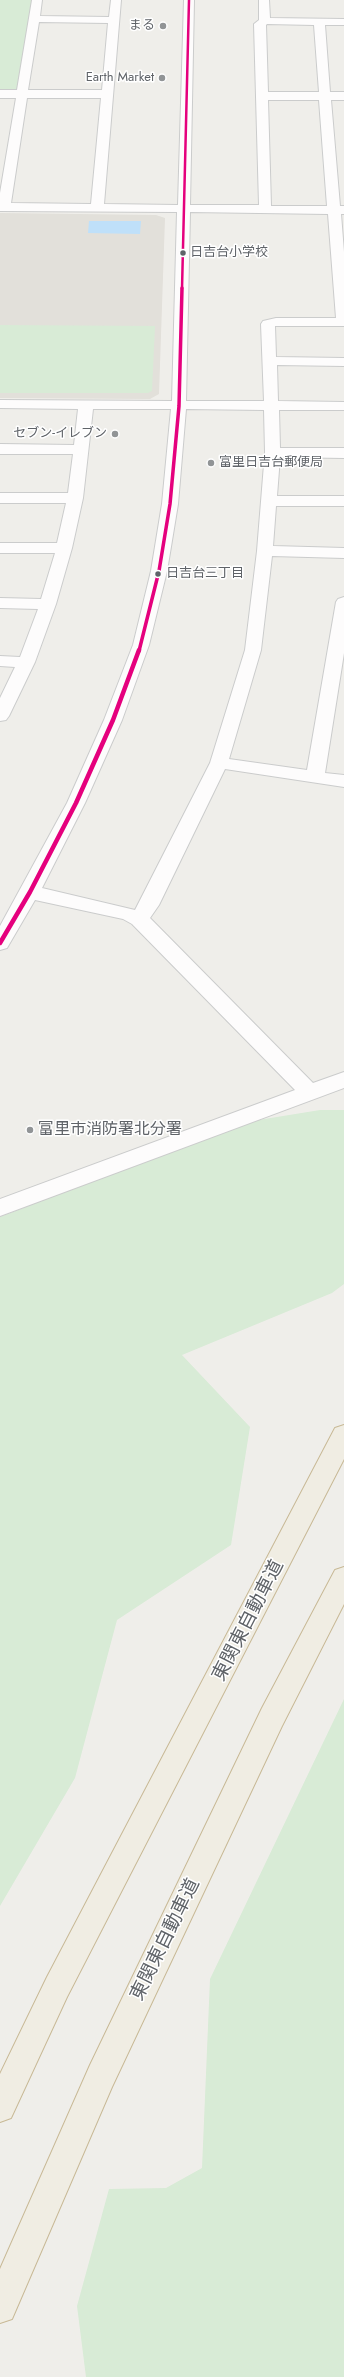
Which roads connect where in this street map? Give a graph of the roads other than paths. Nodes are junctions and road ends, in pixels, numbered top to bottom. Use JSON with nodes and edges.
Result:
{"nodes":[{"id":1,"x":37,"y":0,"type":"edge"},
{"id":2,"x":116,"y":0,"type":"edge"},
{"id":3,"x":189,"y":0,"type":"edge"},
{"id":4,"x":264,"y":0,"type":"edge"},
{"id":5,"x":34,"y":19,"type":"junction"},
{"id":6,"x":114,"y":20,"type":"junction"},
{"id":7,"x":265,"y":21,"type":"junction"},
{"id":8,"x":319,"y":22,"type":"junction"},
{"id":9,"x":344,"y":22,"type":"edge"},
{"id":10,"x":0,"y":94,"type":"edge"},
{"id":11,"x":107,"y":94,"type":"junction"},
{"id":12,"x":22,"y":95,"type":"junction"},
{"id":13,"x":263,"y":96,"type":"junction"},
{"id":14,"x":324,"y":96,"type":"junction"},
{"id":15,"x":344,"y":96,"type":"edge"},
{"id":16,"x":338,"y":177,"type":"edge"},
{"id":17,"x":2,"y":208,"type":"edge"},
{"id":18,"x":97,"y":208,"type":"junction"},
{"id":19,"x":183,"y":209,"type":"junction"},
{"id":20,"x":265,"y":209,"type":"junction"},
{"id":21,"x":339,"y":210,"type":"edge"},
{"id":22,"x":341,"y":248,"type":"edge"},
{"id":23,"x":342,"y":284,"type":"edge"},
{"id":24,"x":343,"y":322,"type":"edge"},
{"id":25,"x":269,"y":361,"type":"junction"},
{"id":26,"x":344,"y":362,"type":"edge"},
{"id":27,"x":0,"y":404,"type":"edge"},
{"id":28,"x":86,"y":405,"type":"junction"},
{"id":29,"x":179,"y":406,"type":"junction"},
{"id":30,"x":271,"y":406,"type":"junction"},
{"id":31,"x":344,"y":406,"type":"edge"},
{"id":32,"x":0,"y":449,"type":"edge"},
{"id":33,"x":81,"y":450,"type":"junction"},
{"id":34,"x":273,"y":452,"type":"junction"},
{"id":35,"x":344,"y":453,"type":"edge"},
{"id":36,"x":0,"y":498,"type":"edge"},
{"id":37,"x":75,"y":498,"type":"junction"},
{"id":38,"x":269,"y":501,"type":"junction"},
{"id":39,"x":344,"y":501,"type":"edge"},
{"id":40,"x":0,"y":548,"type":"edge"},
{"id":41,"x":64,"y":548,"type":"junction"},
{"id":42,"x":265,"y":551,"type":"junction"},
{"id":43,"x":344,"y":553,"type":"edge"},
{"id":44,"x":344,"y":602,"type":"edge"},
{"id":45,"x":0,"y":603,"type":"edge"},
{"id":46,"x":48,"y":604,"type":"junction"},
{"id":47,"x":0,"y":661,"type":"edge"},
{"id":48,"x":26,"y":662,"type":"junction"},
{"id":49,"x":0,"y":716,"type":"edge"},
{"id":50,"x":220,"y":763,"type":"junction"},
{"id":51,"x":316,"y":776,"type":"junction"},
{"id":52,"x":344,"y":781,"type":"edge"},
{"id":53,"x":30,"y":892,"type":"junction"},
{"id":54,"x":140,"y":919,"type":"junction"},
{"id":55,"x":0,"y":943,"type":"edge"},
{"id":56,"x":344,"y":1080,"type":"edge"},
{"id":57,"x":310,"y":1093,"type":"junction"},
{"id":58,"x":0,"y":1208,"type":"edge"},
{"id":59,"x":344,"y":1435,"type":"edge"},
{"id":60,"x":344,"y":1578,"type":"edge"},
{"id":61,"x":0,"y":2107,"type":"edge"},
{"id":62,"x":0,"y":2307,"type":"edge"}],
"edges":[{"from":1,"to":5,"type":"street"},
{"from":2,"to":6,"type":"street"},
{"from":3,"to":19,"type":"street"},
{"from":4,"to":7,"type":"street"},
{"from":5,"to":6,"type":"street"},
{"from":5,"to":12,"type":"street"},
{"from":6,"to":11,"type":"street"},
{"from":7,"to":8,"type":"street"},
{"from":7,"to":13,"type":"street"},
{"from":8,"to":9,"type":"street"},
{"from":8,"to":14,"type":"street"},
{"from":10,"to":12,"type":"street"},
{"from":11,"to":12,"type":"street"},
{"from":11,"to":18,"type":"street"},
{"from":12,"to":17,"type":"street"},
{"from":13,"to":14,"type":"street"},
{"from":13,"to":20,"type":"street"},
{"from":14,"to":15,"type":"street"},
{"from":14,"to":16,"type":"street"},
{"from":16,"to":21,"type":"street"},
{"from":17,"to":18,"type":"street"},
{"from":18,"to":19,"type":"street"},
{"from":19,"to":20,"type":"street"},
{"from":19,"to":29,"type":"street"},
{"from":20,"to":21,"type":"street"},
{"from":21,"to":22,"type":"street"},
{"from":22,"to":23,"type":"street"},
{"from":23,"to":24,"type":"street"},
{"from":24,"to":25,"type":"street"},
{"from":25,"to":26,"type":"street"},
{"from":25,"to":30,"type":"street"},
{"from":27,"to":28,"type":"street"},
{"from":28,"to":29,"type":"street"},
{"from":28,"to":33,"type":"street"},
{"from":29,"to":30,"type":"street"},
{"from":29,"to":53,"type":"street"},
{"from":30,"to":31,"type":"street"},
{"from":30,"to":34,"type":"street"},
{"from":32,"to":33,"type":"street"},
{"from":33,"to":37,"type":"street"},
{"from":34,"to":35,"type":"street"},
{"from":34,"to":38,"type":"street"},
{"from":36,"to":37,"type":"street"},
{"from":37,"to":41,"type":"street"},
{"from":38,"to":39,"type":"street"},
{"from":38,"to":42,"type":"street"},
{"from":40,"to":41,"type":"street"},
{"from":41,"to":46,"type":"street"},
{"from":42,"to":43,"type":"street"},
{"from":42,"to":50,"type":"street"},
{"from":44,"to":51,"type":"street"},
{"from":45,"to":46,"type":"street"},
{"from":46,"to":48,"type":"street"},
{"from":47,"to":48,"type":"street"},
{"from":48,"to":49,"type":"street"},
{"from":50,"to":51,"type":"street"},
{"from":50,"to":54,"type":"street"},
{"from":51,"to":52,"type":"street"},
{"from":53,"to":54,"type":"street"},
{"from":53,"to":55,"type":"street"},
{"from":54,"to":57,"type":"street"},
{"from":56,"to":57,"type":"street"},
{"from":57,"to":58,"type":"street"},
{"from":59,"to":61,"type":"highway","name":"東関東自動車道"},
{"from":60,"to":62,"type":"highway","name":"東関東自動車道"}]}
